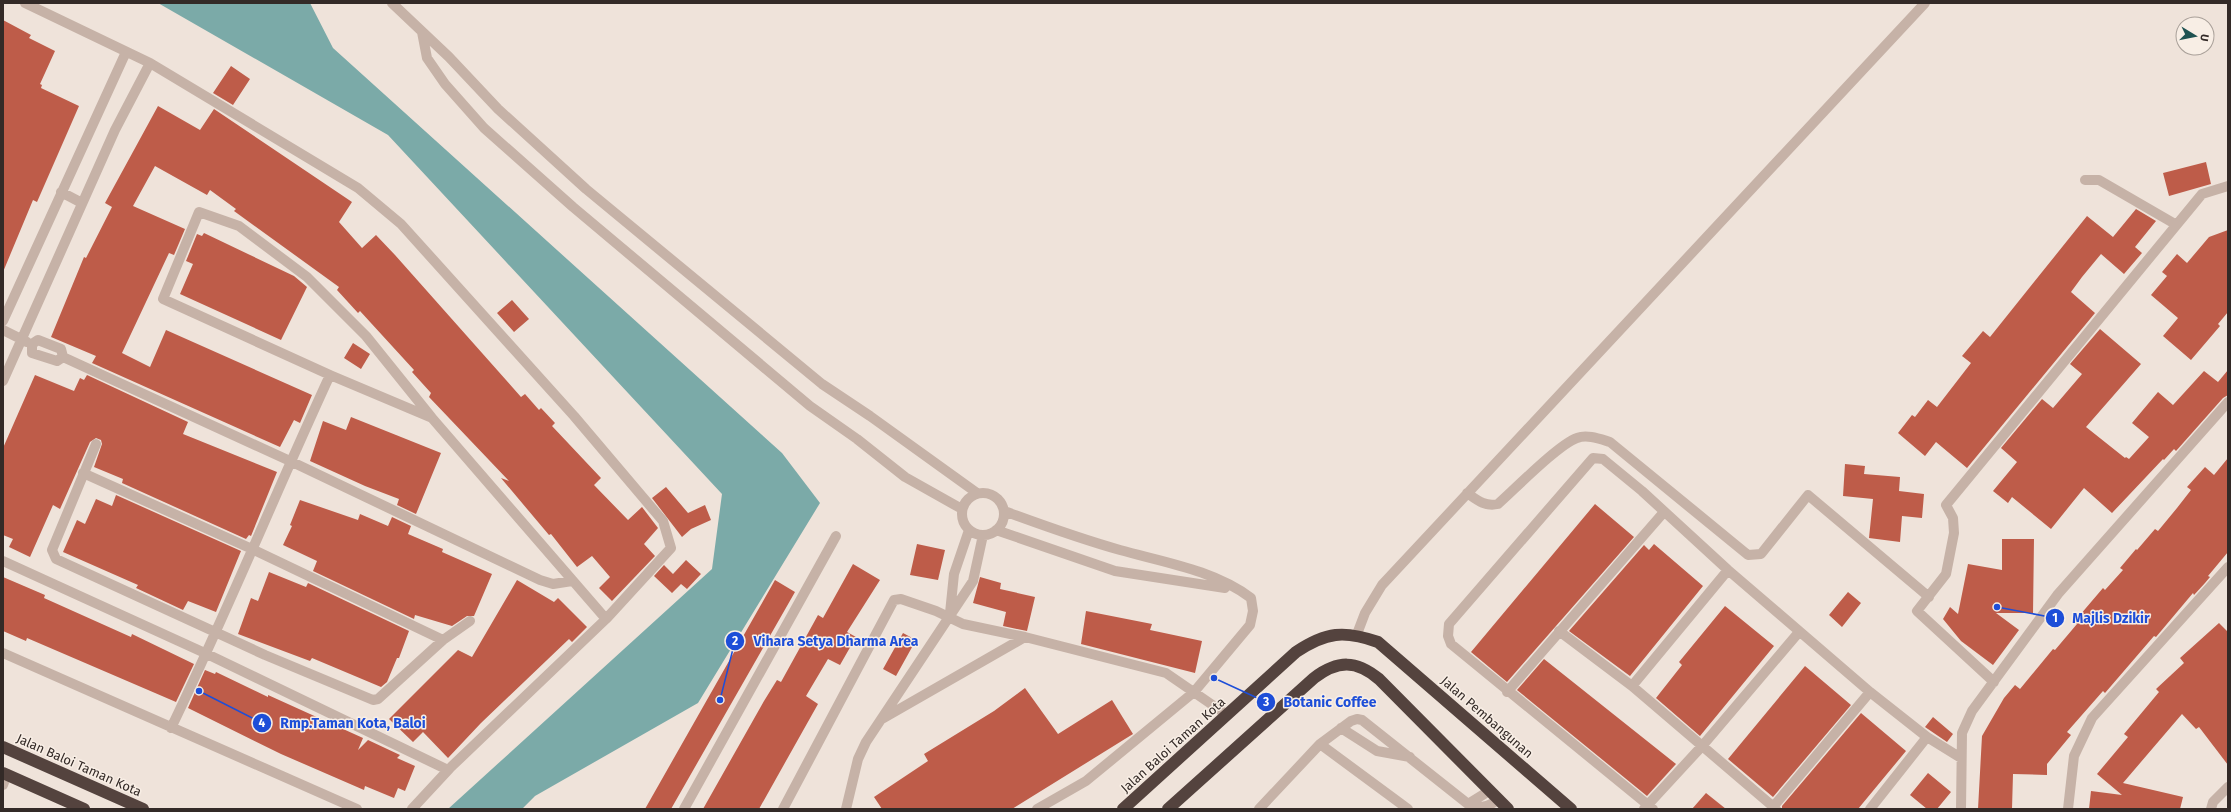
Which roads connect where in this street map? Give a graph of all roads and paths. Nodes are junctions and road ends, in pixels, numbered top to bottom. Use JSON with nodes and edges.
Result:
{"nodes":[{"id":1,"x":24,"y":3,"type":"edge"},
{"id":2,"x":392,"y":3,"type":"edge"},
{"id":3,"x":1925,"y":3,"type":"edge"},
{"id":4,"x":422,"y":32,"type":"junction"},
{"id":5,"x":126,"y":52,"type":"junction"},
{"id":6,"x":150,"y":63,"type":"junction"},
{"id":7,"x":2085,"y":180,"type":"dead end"},
{"id":8,"x":2228,"y":186,"type":"edge"},
{"id":9,"x":61,"y":192,"type":"junction"},
{"id":10,"x":82,"y":203,"type":"junction"},
{"id":11,"x":2176,"y":224,"type":"junction"},
{"id":12,"x":3,"y":321,"type":"edge"},
{"id":13,"x":3,"y":330,"type":"edge"},
{"id":14,"x":22,"y":339,"type":"junction"},
{"id":15,"x":32,"y":344,"type":"junction"},
{"id":16,"x":63,"y":357,"type":"junction"},
{"id":17,"x":330,"y":375,"type":"junction"},
{"id":18,"x":3,"y":381,"type":"edge"},
{"id":19,"x":2228,"y":402,"type":"edge"},
{"id":20,"x":432,"y":418,"type":"junction"},
{"id":21,"x":96,"y":444,"type":"dead end"},
{"id":22,"x":290,"y":461,"type":"junction"},
{"id":23,"x":83,"y":472,"type":"junction"},
{"id":24,"x":977,"y":493,"type":"junction"},
{"id":25,"x":1467,"y":493,"type":"junction"},
{"id":26,"x":962,"y":509,"type":"junction"},
{"id":27,"x":1004,"y":511,"type":"junction"},
{"id":28,"x":1664,"y":512,"type":"junction"},
{"id":29,"x":969,"y":530,"type":"junction"},
{"id":30,"x":996,"y":530,"type":"junction"},
{"id":31,"x":982,"y":535,"type":"junction"},
{"id":32,"x":836,"y":536,"type":"dead end"},
{"id":33,"x":252,"y":549,"type":"junction"},
{"id":34,"x":3,"y":561,"type":"edge"},
{"id":35,"x":2228,"y":568,"type":"edge"},
{"id":36,"x":1728,"y":570,"type":"junction"},
{"id":37,"x":572,"y":581,"type":"junction"},
{"id":38,"x":1241,"y":590,"type":"junction"},
{"id":39,"x":1929,"y":597,"type":"junction"},
{"id":40,"x":950,"y":618,"type":"junction"},
{"id":41,"x":606,"y":619,"type":"junction"},
{"id":42,"x":470,"y":621,"type":"dead end"},
{"id":43,"x":1559,"y":631,"type":"junction"},
{"id":44,"x":1800,"y":632,"type":"junction"},
{"id":45,"x":215,"y":633,"type":"junction"},
{"id":46,"x":1357,"y":634,"type":"junction"},
{"id":47,"x":1025,"y":637,"type":"junction"},
{"id":48,"x":443,"y":640,"type":"junction"},
{"id":49,"x":1384,"y":646,"type":"joint"},
{"id":50,"x":3,"y":653,"type":"edge"},
{"id":51,"x":207,"y":654,"type":"junction"},
{"id":52,"x":1994,"y":682,"type":"junction"},
{"id":53,"x":1632,"y":686,"type":"junction"},
{"id":54,"x":1194,"y":692,"type":"junction"},
{"id":55,"x":1508,"y":692,"type":"junction"},
{"id":56,"x":1870,"y":692,"type":"junction"},
{"id":57,"x":1227,"y":715,"type":"junction"},
{"id":58,"x":879,"y":721,"type":"junction"},
{"id":59,"x":171,"y":728,"type":"junction"},
{"id":60,"x":1341,"y":728,"type":"junction"},
{"id":61,"x":1927,"y":738,"type":"junction"},
{"id":62,"x":1320,"y":744,"type":"junction"},
{"id":63,"x":1703,"y":745,"type":"junction"},
{"id":64,"x":3,"y":748,"type":"edge"},
{"id":65,"x":1410,"y":757,"type":"junction"},
{"id":66,"x":1961,"y":758,"type":"junction"},
{"id":67,"x":449,"y":769,"type":"junction"},
{"id":68,"x":4,"y":777,"type":"edge"},
{"id":69,"x":2228,"y":787,"type":"edge"},
{"id":70,"x":1494,"y":796,"type":"junction"},
{"id":71,"x":140,"y":808,"type":"edge"},
{"id":72,"x":1648,"y":808,"type":"edge"},
{"id":73,"x":1774,"y":808,"type":"edge"},
{"id":74,"x":84,"y":809,"type":"edge"},
{"id":75,"x":357,"y":809,"type":"edge"},
{"id":76,"x":412,"y":809,"type":"edge"},
{"id":77,"x":684,"y":809,"type":"edge"},
{"id":78,"x":784,"y":809,"type":"edge"},
{"id":79,"x":846,"y":809,"type":"edge"},
{"id":80,"x":1037,"y":809,"type":"edge"},
{"id":81,"x":1123,"y":809,"type":"edge"},
{"id":82,"x":1168,"y":809,"type":"edge"},
{"id":83,"x":1259,"y":809,"type":"edge"},
{"id":84,"x":1408,"y":809,"type":"edge"},
{"id":85,"x":1508,"y":809,"type":"edge"},
{"id":86,"x":1571,"y":809,"type":"edge"},
{"id":87,"x":1870,"y":809,"type":"edge"},
{"id":88,"x":1960,"y":809,"type":"edge"},
{"id":89,"x":2068,"y":809,"type":"edge"},
{"id":90,"x":2211,"y":809,"type":"edge"}],
"edges":[{"from":1,"to":5,"type":"street"},
{"from":2,"to":4,"type":"street"},
{"from":3,"to":25,"type":"street"},
{"from":4,"to":24,"type":"street"},
{"from":4,"to":26,"type":"street"},
{"from":5,"to":6,"type":"street"},
{"from":5,"to":9,"type":"street"},
{"from":6,"to":10,"type":"street"},
{"from":6,"to":41,"type":"street"},
{"from":7,"to":11,"type":"street"},
{"from":8,"to":11,"type":"street"},
{"from":9,"to":10,"type":"street"},
{"from":9,"to":12,"type":"street"},
{"from":10,"to":14,"type":"street"},
{"from":11,"to":39,"type":"street"},
{"from":13,"to":14,"type":"street"},
{"from":14,"to":15,"type":"street"},
{"from":14,"to":18,"type":"street"},
{"from":15,"to":16,"type":"street"},
{"from":15,"to":16,"type":"street"},
{"from":16,"to":22,"type":"street"},
{"from":17,"to":20,"type":"street"},
{"from":17,"to":20,"type":"street"},
{"from":17,"to":22,"type":"street"},
{"from":19,"to":52,"type":"street"},
{"from":20,"to":37,"type":"street"},
{"from":21,"to":23,"type":"street"},
{"from":22,"to":33,"type":"street"},
{"from":22,"to":37,"type":"street"},
{"from":23,"to":33,"type":"street"},
{"from":23,"to":45,"type":"street"},
{"from":24,"to":26,"type":"street"},
{"from":24,"to":27,"type":"street"},
{"from":25,"to":39,"type":"street"},
{"from":25,"to":46,"type":"street"},
{"from":26,"to":29,"type":"street"},
{"from":27,"to":30,"type":"street"},
{"from":27,"to":38,"type":"street"},
{"from":28,"to":36,"type":"street"},
{"from":28,"to":43,"type":"street"},
{"from":28,"to":55,"type":"street"},
{"from":29,"to":31,"type":"street"},
{"from":29,"to":40,"type":"street"},
{"from":30,"to":31,"type":"street"},
{"from":30,"to":38,"type":"street"},
{"from":31,"to":40,"type":"street"},
{"from":32,"to":77,"type":"street"},
{"from":33,"to":45,"type":"street"},
{"from":33,"to":48,"type":"street"},
{"from":34,"to":51,"type":"street"},
{"from":35,"to":89,"type":"street"},
{"from":36,"to":44,"type":"street"},
{"from":36,"to":53,"type":"street"},
{"from":37,"to":41,"type":"street"},
{"from":38,"to":54,"type":"street"},
{"from":39,"to":52,"type":"street"},
{"from":40,"to":47,"type":"street"},
{"from":40,"to":58,"type":"street"},
{"from":40,"to":78,"type":"street"},
{"from":41,"to":67,"type":"street"},
{"from":42,"to":48,"type":"street"},
{"from":43,"to":53,"type":"street"},
{"from":43,"to":55,"type":"street"},
{"from":44,"to":56,"type":"street"},
{"from":44,"to":63,"type":"street"},
{"from":45,"to":48,"type":"street"},
{"from":45,"to":51,"type":"street"},
{"from":46,"to":49,"type":"highway","name":"Jalan Baloi Taman Kota"},
{"from":46,"to":57,"type":"highway","name":"Jalan Baloi Taman Kota"},
{"from":47,"to":54,"type":"street"},
{"from":47,"to":58,"type":"street"},
{"from":49,"to":86,"type":"highway","name":"Jalan Pembangunan"},
{"from":50,"to":59,"type":"street"},
{"from":51,"to":59,"type":"street"},
{"from":51,"to":67,"type":"street"},
{"from":52,"to":66,"type":"street"},
{"from":53,"to":63,"type":"street"},
{"from":54,"to":57,"type":"street"},
{"from":54,"to":80,"type":"street"},
{"from":55,"to":72,"type":"street"},
{"from":56,"to":61,"type":"street"},
{"from":56,"to":73,"type":"street"},
{"from":57,"to":81,"type":"highway","name":"Jalan Baloi Taman Kota"},
{"from":58,"to":79,"type":"street"},
{"from":59,"to":75,"type":"street"},
{"from":60,"to":62,"type":"street"},
{"from":60,"to":65,"type":"street"},
{"from":60,"to":65,"type":"street"},
{"from":61,"to":66,"type":"street"},
{"from":61,"to":87,"type":"street"},
{"from":62,"to":83,"type":"street"},
{"from":62,"to":84,"type":"street"},
{"from":63,"to":72,"type":"street"},
{"from":63,"to":73,"type":"street"},
{"from":64,"to":71,"type":"highway","name":"Jalan Baloi Taman Kota"},
{"from":65,"to":70,"type":"street"},
{"from":66,"to":88,"type":"street"},
{"from":67,"to":76,"type":"street"},
{"from":68,"to":74,"type":"highway"},
{"from":69,"to":90,"type":"street"},
{"from":70,"to":82,"type":"highway"},
{"from":70,"to":85,"type":"highway"}]}
